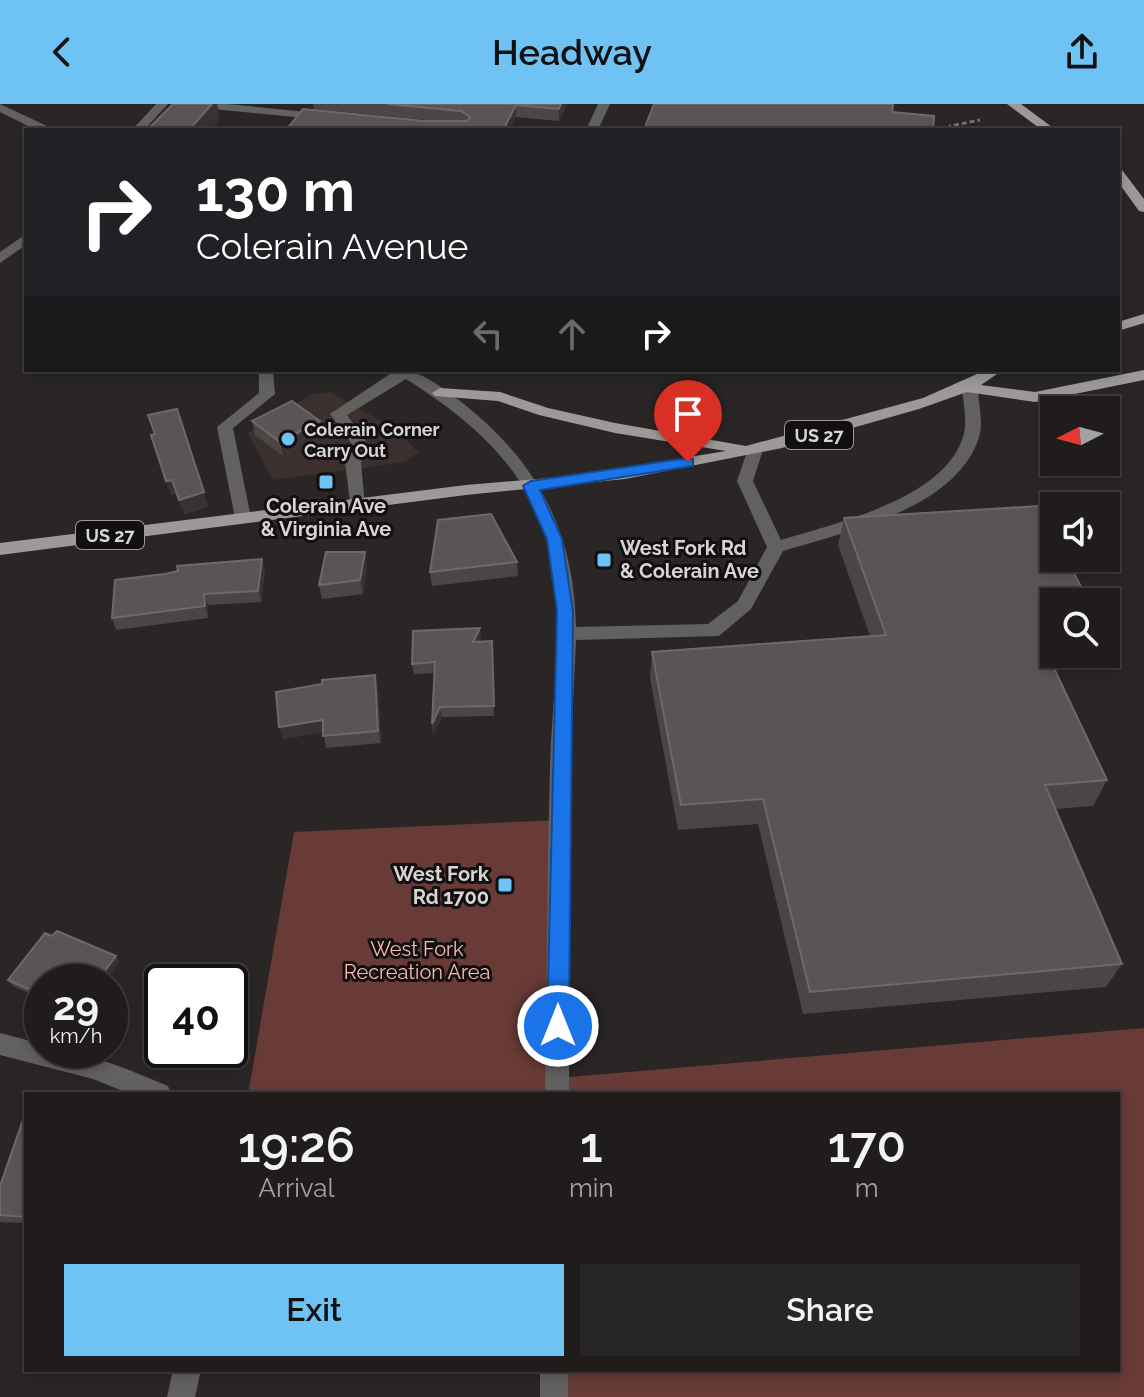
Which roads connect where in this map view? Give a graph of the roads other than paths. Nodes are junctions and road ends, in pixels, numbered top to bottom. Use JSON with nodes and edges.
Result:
{"nodes":[{"id":1,"x":162,"y":104,"type":"edge"},
{"id":2,"x":192,"y":104,"type":"edge"},
{"id":3,"x":604,"y":104,"type":"edge"},
{"id":4,"x":1013,"y":104,"type":"edge"},
{"id":5,"x":0,"y":107,"type":"edge"},
{"id":6,"x":335,"y":118,"type":"edge"},
{"id":7,"x":41,"y":128,"type":"edge"},
{"id":8,"x":140,"y":128,"type":"edge"},
{"id":9,"x":593,"y":128,"type":"edge"},
{"id":10,"x":1047,"y":128,"type":"edge"},
{"id":11,"x":1120,"y":173,"type":"edge"},
{"id":12,"x":1120,"y":175,"type":"edge"},
{"id":13,"x":1144,"y":184,"type":"edge"},
{"id":14,"x":1144,"y":208,"type":"edge"},
{"id":15,"x":24,"y":240,"type":"edge"},
{"id":16,"x":0,"y":259,"type":"edge"},
{"id":17,"x":1144,"y":310,"type":"edge"},
{"id":18,"x":1144,"y":318,"type":"edge"},
{"id":19,"x":1120,"y":326,"type":"edge"},
{"id":20,"x":266,"y":372,"type":"edge"},
{"id":21,"x":403,"y":372,"type":"edge"},
{"id":22,"x":407,"y":372,"type":"edge"},
{"id":23,"x":993,"y":372,"type":"edge"},
{"id":24,"x":1144,"y":375,"type":"edge"},
{"id":25,"x":970,"y":388,"type":"junction"},
{"id":26,"x":440,"y":393,"type":"junction"},
{"id":27,"x":755,"y":450,"type":"junction"},
{"id":28,"x":531,"y":486,"type":"junction"},
{"id":29,"x":357,"y":506,"type":"junction"},
{"id":30,"x":243,"y":518,"type":"junction"},
{"id":31,"x":776,"y":547,"type":"junction"},
{"id":32,"x":0,"y":549,"type":"edge"},
{"id":33,"x":565,"y":634,"type":"junction"},
{"id":34,"x":0,"y":1044,"type":"edge"},
{"id":35,"x":154,"y":1092,"type":"edge"},
{"id":36,"x":557,"y":1092,"type":"edge"},
{"id":37,"x":187,"y":1372,"type":"edge"},
{"id":38,"x":554,"y":1372,"type":"edge"},
{"id":39,"x":181,"y":1397,"type":"edge"},
{"id":40,"x":554,"y":1397,"type":"edge"}],
"edges":[{"from":1,"to":8,"type":"street"},
{"from":2,"to":6,"type":"street"},
{"from":3,"to":9,"type":"street"},
{"from":4,"to":10,"type":"main road"},
{"from":5,"to":7,"type":"street"},
{"from":11,"to":13,"type":"main road"},
{"from":12,"to":14,"type":"main road"},
{"from":15,"to":16,"type":"street"},
{"from":17,"to":19,"type":"main road"},
{"from":18,"to":19,"type":"main road"},
{"from":20,"to":30,"type":"street"},
{"from":21,"to":29,"type":"street"},
{"from":22,"to":26,"type":"street"},
{"from":23,"to":25,"type":"main road","number":"US 27"},
{"from":24,"to":25,"type":"main road","number":"US 27"},
{"from":25,"to":27,"type":"main road","number":"US 27"},
{"from":25,"to":31,"type":"street"},
{"from":26,"to":27,"type":"main road"},
{"from":26,"to":28,"type":"street"},
{"from":27,"to":28,"type":"main road","number":"US 27"},
{"from":27,"to":31,"type":"street"},
{"from":28,"to":29,"type":"main road","number":"US 27"},
{"from":28,"to":33,"type":"street"},
{"from":29,"to":30,"type":"main road","number":"US 27"},
{"from":30,"to":32,"type":"main road","number":"US 27"},
{"from":31,"to":33,"type":"street"},
{"from":33,"to":36,"type":"street"},
{"from":34,"to":35,"type":"street"},
{"from":37,"to":39,"type":"street"},
{"from":38,"to":40,"type":"street"}]}
